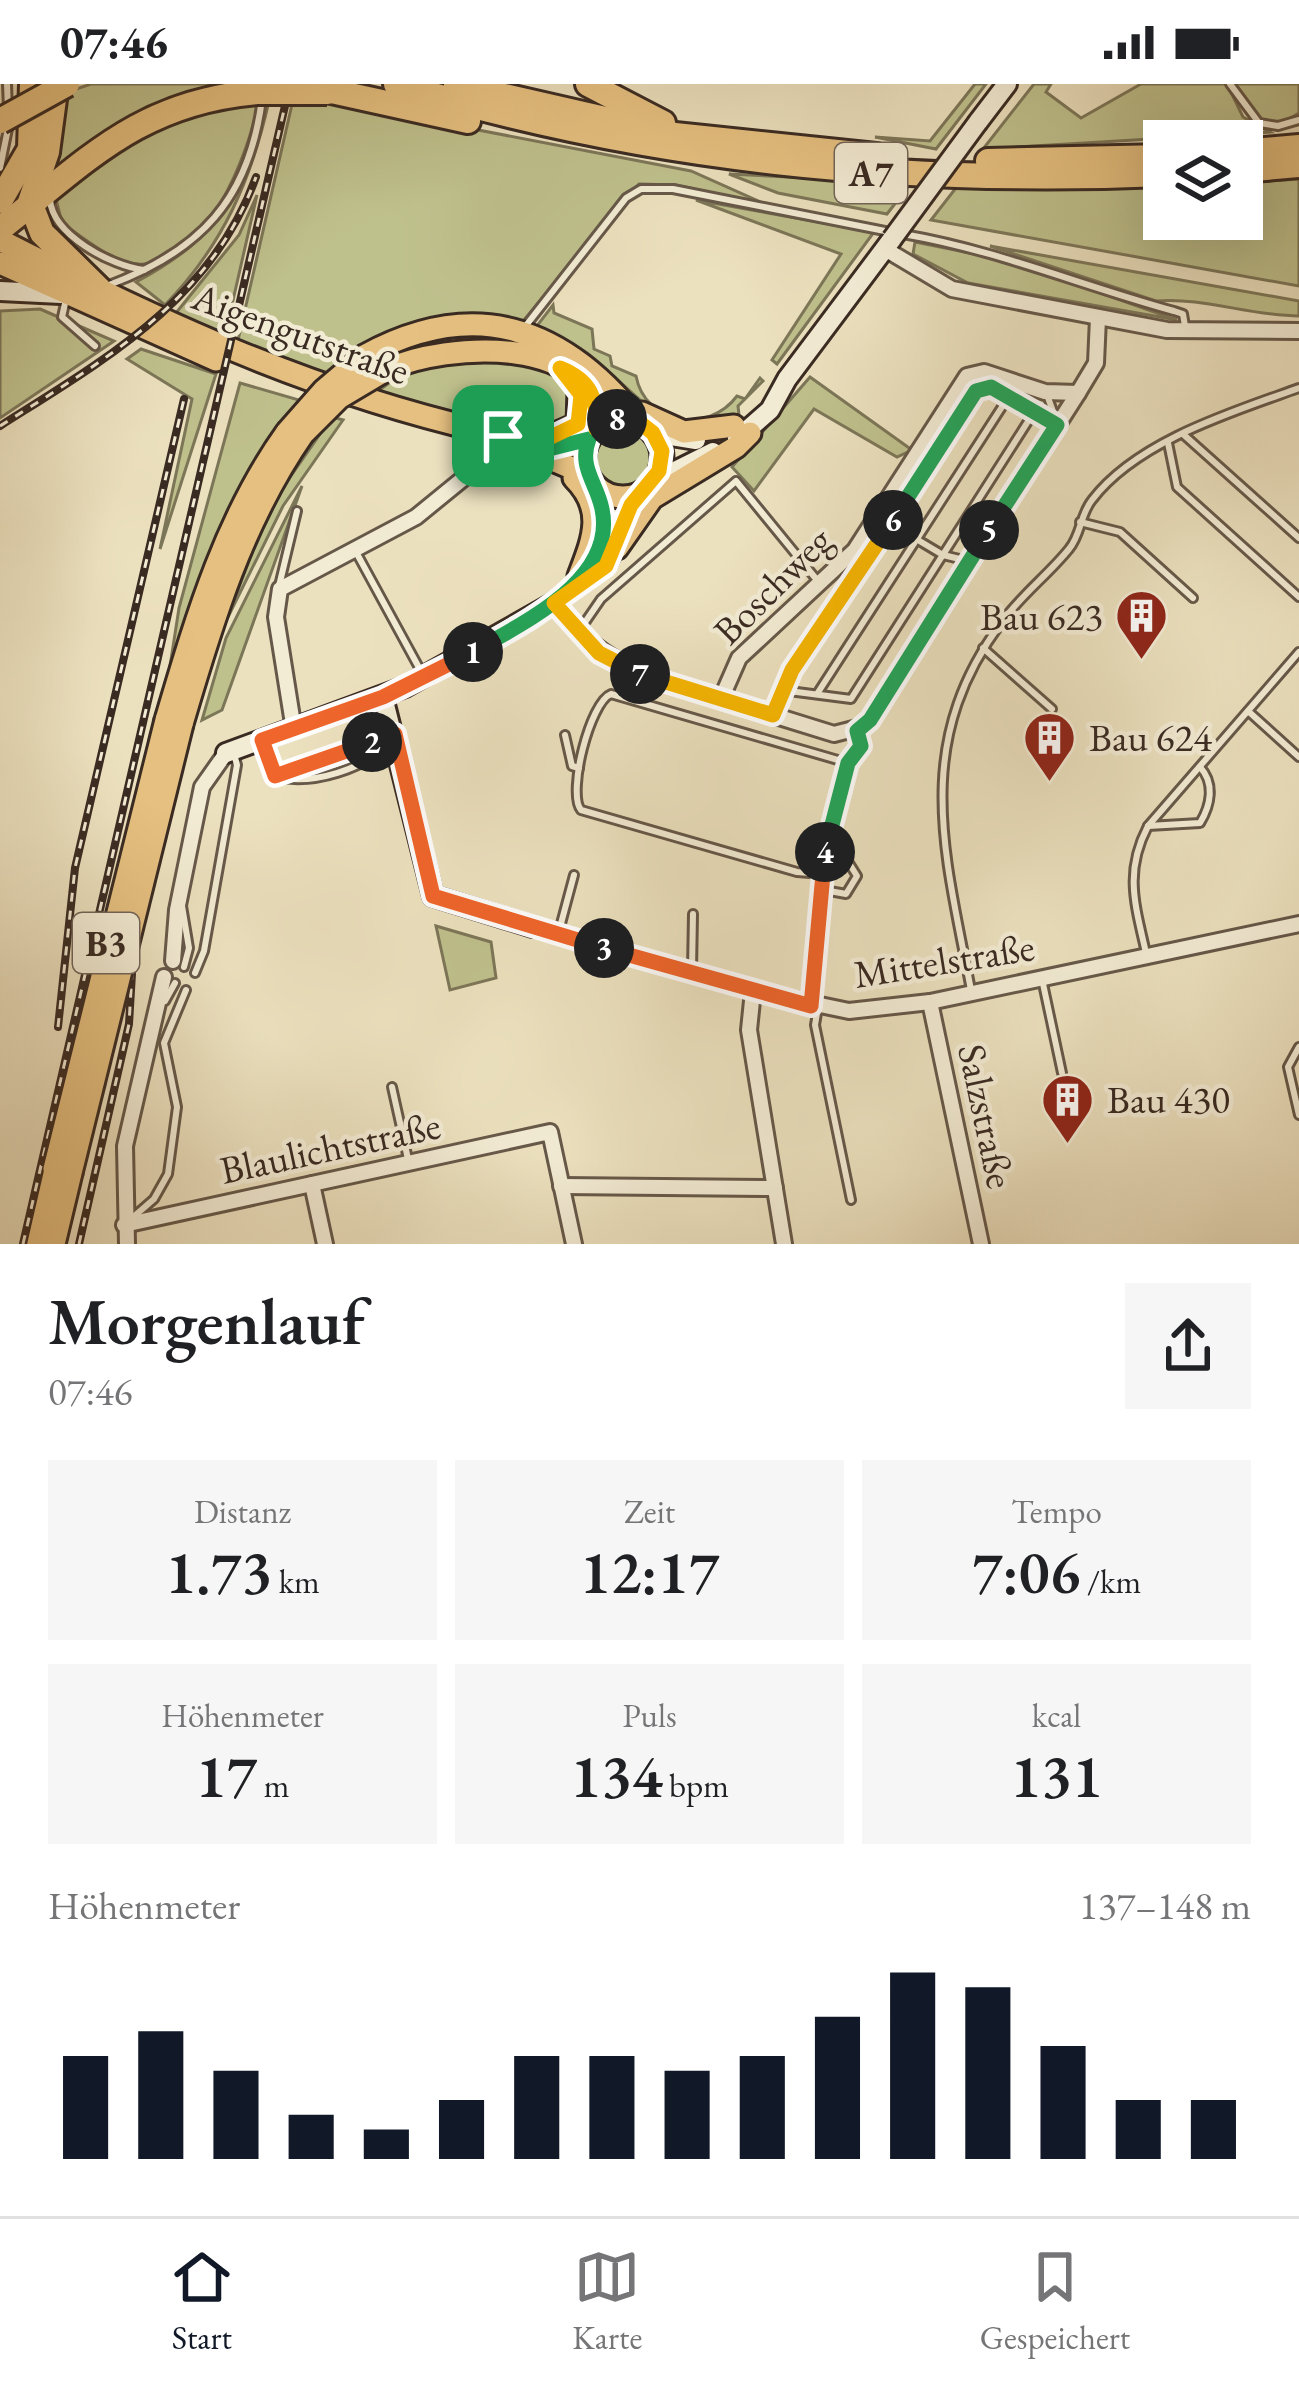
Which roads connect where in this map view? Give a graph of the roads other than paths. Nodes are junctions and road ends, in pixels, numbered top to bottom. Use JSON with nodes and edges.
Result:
{"nodes":[{"id":1,"x":7,"y":84,"type":"edge"},
{"id":2,"x":32,"y":84,"type":"edge"},
{"id":3,"x":56,"y":84,"type":"edge"},
{"id":4,"x":67,"y":84,"type":"edge"},
{"id":5,"x":396,"y":84,"type":"edge"},
{"id":6,"x":453,"y":84,"type":"edge"},
{"id":7,"x":588,"y":84,"type":"edge"},
{"id":8,"x":1006,"y":84,"type":"edge"},
{"id":9,"x":1230,"y":84,"type":"edge"},
{"id":10,"x":260,"y":88,"type":"edge"},
{"id":11,"x":316,"y":88,"type":"edge"},
{"id":12,"x":1299,"y":120,"type":"edge"},
{"id":13,"x":0,"y":122,"type":"edge"},
{"id":14,"x":560,"y":129,"type":"junction"},
{"id":15,"x":692,"y":137,"type":"junction"},
{"id":16,"x":1299,"y":147,"type":"edge"},
{"id":17,"x":722,"y":150,"type":"junction"},
{"id":18,"x":1263,"y":150,"type":"edge"},
{"id":19,"x":1143,"y":157,"type":"edge"},
{"id":20,"x":1299,"y":165,"type":"edge"},
{"id":21,"x":0,"y":168,"type":"edge"},
{"id":22,"x":1263,"y":168,"type":"edge"},
{"id":23,"x":1143,"y":174,"type":"edge"},
{"id":24,"x":55,"y":183,"type":"junction"},
{"id":25,"x":0,"y":201,"type":"edge"},
{"id":26,"x":30,"y":202,"type":"junction"},
{"id":27,"x":0,"y":229,"type":"edge"},
{"id":28,"x":0,"y":240,"type":"edge"},
{"id":29,"x":888,"y":244,"type":"junction"},
{"id":30,"x":0,"y":263,"type":"edge"},
{"id":31,"x":147,"y":270,"type":"junction"},
{"id":32,"x":99,"y":289,"type":"junction"},
{"id":33,"x":0,"y":291,"type":"edge"},
{"id":34,"x":67,"y":296,"type":"junction"},
{"id":35,"x":1098,"y":318,"type":"junction"},
{"id":36,"x":521,"y":331,"type":"junction"},
{"id":37,"x":1185,"y":331,"type":"junction"},
{"id":38,"x":1299,"y":331,"type":"edge"},
{"id":39,"x":95,"y":346,"type":"dead end"},
{"id":40,"x":560,"y":368,"type":"junction"},
{"id":41,"x":1299,"y":388,"type":"edge"},
{"id":42,"x":1045,"y":392,"type":"junction"},
{"id":43,"x":1078,"y":393,"type":"junction"},
{"id":44,"x":1009,"y":396,"type":"junction"},
{"id":45,"x":1034,"y":412,"type":"junction"},
{"id":46,"x":646,"y":423,"type":"junction"},
{"id":47,"x":1057,"y":425,"type":"junction"},
{"id":48,"x":742,"y":429,"type":"junction"},
{"id":49,"x":295,"y":433,"type":"junction"},
{"id":50,"x":592,"y":434,"type":"junction"},
{"id":51,"x":1184,"y":435,"type":"junction"},
{"id":52,"x":512,"y":443,"type":"junction"},
{"id":53,"x":1168,"y":443,"type":"junction"},
{"id":54,"x":481,"y":464,"type":"dead end"},
{"id":55,"x":590,"y":479,"type":"junction"},
{"id":56,"x":646,"y":488,"type":"junction"},
{"id":57,"x":297,"y":511,"type":"dead end"},
{"id":58,"x":1080,"y":522,"type":"junction"},
{"id":59,"x":891,"y":524,"type":"junction"},
{"id":60,"x":1299,"y":538,"type":"edge"},
{"id":61,"x":915,"y":539,"type":"junction"},
{"id":62,"x":617,"y":548,"type":"junction"},
{"id":63,"x":356,"y":552,"type":"junction"},
{"id":64,"x":943,"y":555,"type":"junction"},
{"id":65,"x":969,"y":562,"type":"junction"},
{"id":66,"x":579,"y":576,"type":"junction"},
{"id":67,"x":822,"y":586,"type":"junction"},
{"id":68,"x":280,"y":590,"type":"junction"},
{"id":69,"x":1299,"y":597,"type":"edge"},
{"id":70,"x":1193,"y":598,"type":"dead end"},
{"id":71,"x":559,"y":600,"type":"junction"},
{"id":72,"x":577,"y":634,"type":"junction"},
{"id":73,"x":983,"y":648,"type":"junction"},
{"id":74,"x":1299,"y":652,"type":"edge"},
{"id":75,"x":424,"y":678,"type":"junction"},
{"id":76,"x":788,"y":691,"type":"junction"},
{"id":77,"x":817,"y":694,"type":"junction"},
{"id":78,"x":383,"y":697,"type":"junction"},
{"id":79,"x":721,"y":699,"type":"junction"},
{"id":80,"x":1052,"y":709,"type":"dead end"},
{"id":81,"x":1248,"y":711,"type":"junction"},
{"id":82,"x":773,"y":715,"type":"junction"},
{"id":83,"x":294,"y":730,"type":"junction"},
{"id":84,"x":857,"y":731,"type":"junction"},
{"id":85,"x":395,"y":734,"type":"junction"},
{"id":86,"x":565,"y":735,"type":"dead end"},
{"id":87,"x":1299,"y":736,"type":"edge"},
{"id":88,"x":262,"y":740,"type":"junction"},
{"id":89,"x":1290,"y":746,"type":"junction"},
{"id":90,"x":230,"y":752,"type":"junction"},
{"id":91,"x":1299,"y":757,"type":"edge"},
{"id":92,"x":848,"y":763,"type":"junction"},
{"id":93,"x":1200,"y":767,"type":"junction"},
{"id":94,"x":579,"y":768,"type":"junction"},
{"id":95,"x":275,"y":776,"type":"junction"},
{"id":96,"x":1148,"y":826,"type":"junction"},
{"id":97,"x":824,"y":864,"type":"junction"},
{"id":98,"x":823,"y":874,"type":"junction"},
{"id":99,"x":574,"y":875,"type":"dead end"},
{"id":100,"x":822,"y":886,"type":"junction"},
{"id":101,"x":693,"y":914,"type":"dead end"},
{"id":102,"x":1299,"y":924,"type":"edge"},
{"id":103,"x":532,"y":927,"type":"joint"},
{"id":104,"x":558,"y":935,"type":"junction"},
{"id":105,"x":1147,"y":958,"type":"junction"},
{"id":106,"x":179,"y":964,"type":"dead end"},
{"id":107,"x":691,"y":973,"type":"junction"},
{"id":108,"x":195,"y":974,"type":"dead end"},
{"id":109,"x":170,"y":980,"type":"dead end"},
{"id":110,"x":1042,"y":980,"type":"junction"},
{"id":111,"x":185,"y":990,"type":"dead end"},
{"id":112,"x":753,"y":992,"type":"junction"},
{"id":113,"x":972,"y":994,"type":"junction"},
{"id":114,"x":930,"y":1003,"type":"junction"},
{"id":115,"x":814,"y":1006,"type":"junction"},
{"id":116,"x":1299,"y":1047,"type":"edge"},
{"id":117,"x":1063,"y":1073,"type":"dead end"},
{"id":118,"x":392,"y":1087,"type":"dead end"},
{"id":119,"x":1299,"y":1115,"type":"edge"},
{"id":120,"x":409,"y":1163,"type":"junction"},
{"id":121,"x":62,"y":1171,"type":"junction"},
{"id":122,"x":312,"y":1184,"type":"junction"},
{"id":123,"x":561,"y":1186,"type":"junction"},
{"id":124,"x":775,"y":1188,"type":"junction"},
{"id":125,"x":851,"y":1200,"type":"dead end"},
{"id":126,"x":124,"y":1225,"type":"junction"},
{"id":127,"x":37,"y":1244,"type":"edge"},
{"id":128,"x":54,"y":1244,"type":"edge"},
{"id":129,"x":127,"y":1244,"type":"edge"},
{"id":130,"x":325,"y":1244,"type":"edge"},
{"id":131,"x":574,"y":1244,"type":"edge"},
{"id":132,"x":784,"y":1244,"type":"edge"},
{"id":133,"x":981,"y":1244,"type":"edge"}],
"edges":[{"from":1,"to":21,"type":"lane"},
{"from":2,"to":25,"type":"highway"},
{"from":3,"to":26,"type":"highway"},
{"from":4,"to":13,"type":"highway","bridge":true},
{"from":5,"to":14,"type":"highway","number":"A7"},
{"from":6,"to":15,"type":"highway","number":"A7"},
{"from":7,"to":15,"type":"highway"},
{"from":8,"to":29,"type":"street","bridge":true},
{"from":9,"to":12,"type":"lane"},
{"from":10,"to":11,"type":"highway","bridge":true},
{"from":10,"to":24,"type":"highway"},
{"from":10,"to":31,"type":"lane"},
{"from":11,"to":14,"type":"highway"},
{"from":14,"to":17,"type":"highway","number":"A7"},
{"from":15,"to":17,"type":"highway","number":"A7"},
{"from":16,"to":18,"type":"highway"},
{"from":17,"to":19,"type":"highway","number":"A7"},
{"from":17,"to":23,"type":"highway","number":"A7"},
{"from":20,"to":22,"type":"highway"},
{"from":24,"to":26,"type":"highway"},
{"from":24,"to":31,"type":"lane"},
{"from":26,"to":27,"type":"highway"},
{"from":26,"to":32,"type":"highway"},
{"from":28,"to":32,"type":"main road","name":"Aigengutstraße"},
{"from":29,"to":35,"type":"street"},
{"from":29,"to":48,"type":"street"},
{"from":30,"to":34,"type":"main road","name":"Aigengutstraße"},
{"from":31,"to":32,"type":"lane"},
{"from":32,"to":52,"type":"main road","name":"Aigengutstraße"},
{"from":33,"to":34,"type":"street"},
{"from":34,"to":39,"type":"lane"},
{"from":34,"to":52,"type":"main road","name":"Aigengutstraße"},
{"from":35,"to":37,"type":"street"},
{"from":35,"to":43,"type":"street"},
{"from":36,"to":37,"type":"lane"},
{"from":36,"to":46,"type":"main road","number":"B3"},
{"from":36,"to":49,"type":"main road","number":"B3","bridge":true},
{"from":37,"to":38,"type":"street"},
{"from":40,"to":49,"type":"main road","number":"B3","bridge":true},
{"from":40,"to":50,"type":"main road"},
{"from":40,"to":52,"type":"main road"},
{"from":41,"to":51,"type":"lane"},
{"from":42,"to":43,"type":"street","name":"Boschweg"},
{"from":42,"to":47,"type":"lane"},
{"from":42,"to":67,"type":"street","name":"Boschweg"},
{"from":43,"to":47,"type":"street"},
{"from":44,"to":45,"type":"lane"},
{"from":44,"to":59,"type":"lane"},
{"from":44,"to":61,"type":"lane"},
{"from":45,"to":47,"type":"lane"},
{"from":45,"to":64,"type":"lane"},
{"from":46,"to":48,"type":"main road"},
{"from":46,"to":50,"type":"main road"},
{"from":46,"to":56,"type":"main road"},
{"from":47,"to":65,"type":"street"},
{"from":48,"to":56,"type":"street"},
{"from":48,"to":62,"type":"main road"},
{"from":49,"to":121,"type":"main road","number":"B3","bridge":true},
{"from":50,"to":52,"type":"main road","name":"Aigengutstraße"},
{"from":50,"to":55,"type":"main road"},
{"from":51,"to":53,"type":"lane"},
{"from":51,"to":60,"type":"lane"},
{"from":52,"to":55,"type":"main road"},
{"from":52,"to":66,"type":"main road"},
{"from":53,"to":58,"type":"lane"},
{"from":53,"to":69,"type":"lane"},
{"from":54,"to":63,"type":"street"},
{"from":55,"to":56,"type":"main road"},
{"from":55,"to":66,"type":"street"},
{"from":56,"to":62,"type":"street"},
{"from":57,"to":68,"type":"lane"},
{"from":58,"to":70,"type":"lane"},
{"from":58,"to":73,"type":"lane"},
{"from":59,"to":61,"type":"lane"},
{"from":59,"to":76,"type":"lane"},
{"from":61,"to":64,"type":"lane"},
{"from":61,"to":77,"type":"lane"},
{"from":62,"to":71,"type":"street"},
{"from":63,"to":68,"type":"street"},
{"from":63,"to":75,"type":"lane"},
{"from":64,"to":65,"type":"lane"},
{"from":64,"to":77,"type":"lane"},
{"from":65,"to":84,"type":"street"},
{"from":66,"to":71,"type":"street"},
{"from":67,"to":72,"type":"lane"},
{"from":67,"to":79,"type":"street","name":"Boschweg"},
{"from":68,"to":83,"type":"street"},
{"from":71,"to":72,"type":"street","name":"Boschweg"},
{"from":71,"to":75,"type":"street"},
{"from":72,"to":79,"type":"street","name":"Boschweg"},
{"from":73,"to":80,"type":"lane"},
{"from":73,"to":113,"type":"lane"},
{"from":74,"to":81,"type":"lane"},
{"from":75,"to":78,"type":"street"},
{"from":76,"to":77,"type":"lane"},
{"from":76,"to":82,"type":"lane"},
{"from":78,"to":83,"type":"street"},
{"from":78,"to":85,"type":"street"},
{"from":79,"to":82,"type":"street","name":"Boschweg"},
{"from":81,"to":89,"type":"lane"},
{"from":81,"to":93,"type":"lane"},
{"from":82,"to":84,"type":"street","name":"Boschweg"},
{"from":83,"to":88,"type":"street"},
{"from":84,"to":92,"type":"lane"},
{"from":85,"to":95,"type":"lane"},
{"from":85,"to":95,"type":"lane"},
{"from":85,"to":103,"type":"street"},
{"from":86,"to":94,"type":"lane"},
{"from":87,"to":89,"type":"lane"},
{"from":88,"to":90,"type":"street"},
{"from":88,"to":95,"type":"lane"},
{"from":89,"to":91,"type":"lane"},
{"from":90,"to":106,"type":"street"},
{"from":90,"to":108,"type":"lane"},
{"from":92,"to":94,"type":"lane"},
{"from":92,"to":97,"type":"lane"},
{"from":93,"to":96,"type":"lane"},
{"from":93,"to":96,"type":"lane"},
{"from":94,"to":98,"type":"lane"},
{"from":96,"to":105,"type":"lane"},
{"from":97,"to":98,"type":"lane"},
{"from":97,"to":100,"type":"lane"},
{"from":98,"to":100,"type":"lane"},
{"from":99,"to":104,"type":"lane"},
{"from":100,"to":115,"type":"lane"},
{"from":101,"to":107,"type":"lane"},
{"from":102,"to":105,"type":"street","name":"Mittelstraße"},
{"from":103,"to":104,"type":"street","name":"Mittelstraße"},
{"from":104,"to":107,"type":"street","name":"Mittelstraße"},
{"from":105,"to":110,"type":"street","name":"Mittelstraße"},
{"from":107,"to":112,"type":"street","name":"Mittelstraße"},
{"from":109,"to":126,"type":"street"},
{"from":110,"to":113,"type":"street","name":"Mittelstraße"},
{"from":110,"to":117,"type":"lane"},
{"from":111,"to":126,"type":"lane"},
{"from":112,"to":115,"type":"street","name":"Mittelstraße"},
{"from":112,"to":124,"type":"street"},
{"from":113,"to":114,"type":"street","name":"Mittelstraße"},
{"from":114,"to":115,"type":"street","name":"Mittelstraße"},
{"from":114,"to":133,"type":"street","name":"Salzstraße"},
{"from":115,"to":125,"type":"lane"},
{"from":116,"to":119,"type":"lane"},
{"from":118,"to":120,"type":"lane"},
{"from":120,"to":122,"type":"street","name":"Blaulichtstraße"},
{"from":120,"to":123,"type":"street","name":"Blaulichtstraße"},
{"from":121,"to":127,"type":"main road","number":"B3"},
{"from":121,"to":128,"type":"main road","number":"B3"},
{"from":122,"to":126,"type":"street","name":"Blaulichtstraße"},
{"from":122,"to":130,"type":"street"},
{"from":123,"to":124,"type":"street"},
{"from":123,"to":131,"type":"street"},
{"from":124,"to":132,"type":"street"},
{"from":126,"to":129,"type":"street"}]}
